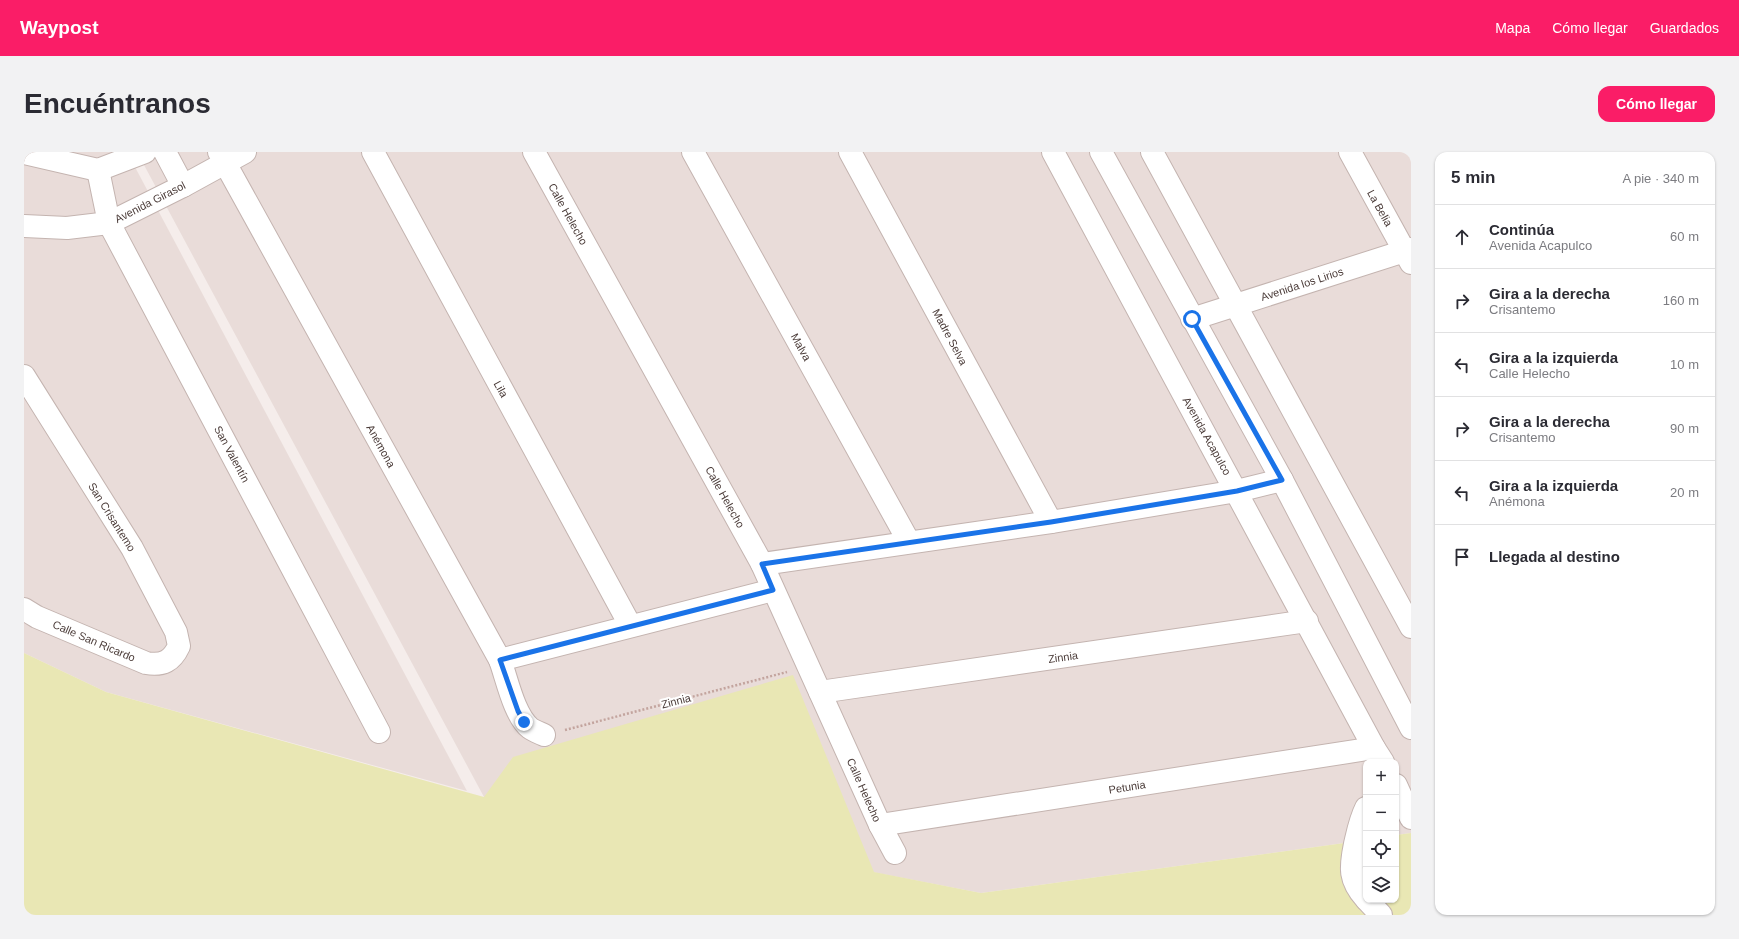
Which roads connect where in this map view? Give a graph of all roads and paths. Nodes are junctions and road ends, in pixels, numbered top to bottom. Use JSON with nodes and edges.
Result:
{"nodes":[{"id":1,"x":144,"y":152,"type":"edge"},
{"id":2,"x":165,"y":152,"type":"edge"},
{"id":3,"x":245,"y":152,"type":"edge"},
{"id":4,"x":372,"y":152,"type":"edge"},
{"id":5,"x":534,"y":152,"type":"edge"},
{"id":6,"x":693,"y":152,"type":"edge"},
{"id":7,"x":850,"y":152,"type":"edge"},
{"id":8,"x":1053,"y":152,"type":"edge"},
{"id":9,"x":1101,"y":152,"type":"edge"},
{"id":10,"x":1152,"y":152,"type":"edge"},
{"id":11,"x":1350,"y":152,"type":"edge"},
{"id":12,"x":24,"y":153,"type":"edge"},
{"id":13,"x":222,"y":158,"type":"edge"},
{"id":14,"x":98,"y":170,"type":"junction"},
{"id":15,"x":183,"y":186,"type":"junction"},
{"id":16,"x":109,"y":223,"type":"junction"},
{"id":17,"x":24,"y":226,"type":"edge"},
{"id":18,"x":1409,"y":255,"type":"edge"},
{"id":19,"x":1236,"y":305,"type":"junction"},
{"id":20,"x":1192,"y":319,"type":"junction"},
{"id":21,"x":24,"y":376,"type":"edge"},
{"id":22,"x":1282,"y":480,"type":"junction"},
{"id":23,"x":1237,"y":491,"type":"junction"},
{"id":24,"x":1051,"y":522,"type":"junction"},
{"id":25,"x":909,"y":542,"type":"junction"},
{"id":26,"x":762,"y":564,"type":"junction"},
{"id":27,"x":773,"y":590,"type":"junction"},
{"id":28,"x":24,"y":609,"type":"edge"},
{"id":29,"x":1307,"y":621,"type":"junction"},
{"id":30,"x":630,"y":625,"type":"junction"},
{"id":31,"x":1411,"y":627,"type":"edge"},
{"id":32,"x":500,"y":660,"type":"junction"},
{"id":33,"x":167,"y":662,"type":"joint"},
{"id":34,"x":808,"y":667,"type":"junction"},
{"id":35,"x":820,"y":692,"type":"junction"},
{"id":36,"x":1411,"y":728,"type":"edge"},
{"id":37,"x":379,"y":732,"type":"dead end"},
{"id":38,"x":544,"y":735,"type":"joint"},
{"id":39,"x":1379,"y":755,"type":"edge"},
{"id":40,"x":1399,"y":792,"type":"edge"},
{"id":41,"x":1363,"y":816,"type":"edge"},
{"id":42,"x":1411,"y":818,"type":"edge"},
{"id":43,"x":880,"y":825,"type":"junction"},
{"id":44,"x":895,"y":853,"type":"dead end"},
{"id":45,"x":1363,"y":896,"type":"edge"},
{"id":46,"x":1369,"y":903,"type":"edge"},
{"id":47,"x":1381,"y":915,"type":"edge"}],
"edges":[{"from":1,"to":14,"type":"street"},
{"from":2,"to":15,"type":"street"},
{"from":3,"to":13,"type":"street","name":"Avenida Girasol"},
{"from":4,"to":30,"type":"street","name":"Lila"},
{"from":5,"to":26,"type":"street","name":"Calle Helecho"},
{"from":6,"to":25,"type":"street","name":"Malva"},
{"from":7,"to":24,"type":"street","name":"Madre Selva"},
{"from":8,"to":23,"type":"street","name":"Avenida Acapulco"},
{"from":9,"to":20,"type":"street"},
{"from":10,"to":19,"type":"street"},
{"from":11,"to":18,"type":"street","name":"La Belia"},
{"from":12,"to":14,"type":"street"},
{"from":13,"to":15,"type":"street","name":"Avenida Girasol"},
{"from":13,"to":32,"type":"street","name":"Anémona"},
{"from":14,"to":16,"type":"street","name":"San Valentín"},
{"from":15,"to":16,"type":"street","name":"Avenida Girasol"},
{"from":16,"to":17,"type":"street","name":"Avenida Girasol"},
{"from":16,"to":37,"type":"street","name":"San Valentín"},
{"from":18,"to":19,"type":"street","name":"Avenida los Lirios"},
{"from":19,"to":20,"type":"street","name":"Avenida los Lirios"},
{"from":19,"to":31,"type":"street"},
{"from":20,"to":22,"type":"street"},
{"from":21,"to":33,"type":"street","name":"San Crisantemo"},
{"from":22,"to":23,"type":"street"},
{"from":22,"to":36,"type":"street"},
{"from":23,"to":24,"type":"street"},
{"from":23,"to":29,"type":"street","name":"Avenida Acapulco"},
{"from":24,"to":25,"type":"street"},
{"from":25,"to":26,"type":"street"},
{"from":26,"to":27,"type":"street","name":"Calle Helecho"},
{"from":27,"to":30,"type":"street"},
{"from":27,"to":34,"type":"street","name":"Calle Helecho"},
{"from":28,"to":33,"type":"street","name":"Calle San Ricardo"},
{"from":29,"to":35,"type":"street","name":"Zinnia"},
{"from":29,"to":39,"type":"street","name":"Avenida Acapulco"},
{"from":30,"to":32,"type":"street"},
{"from":32,"to":38,"type":"street","name":"Anémona"},
{"from":34,"to":35,"type":"street","name":"Calle Helecho"},
{"from":34,"to":38,"type":"path","name":"Zinnia"},
{"from":35,"to":43,"type":"street","name":"Calle Helecho"},
{"from":39,"to":43,"type":"street","name":"Petunia"},
{"from":40,"to":42,"type":"street"},
{"from":41,"to":45,"type":"street"},
{"from":43,"to":44,"type":"street","name":"Calle Helecho"},
{"from":46,"to":47,"type":"street"}]}
